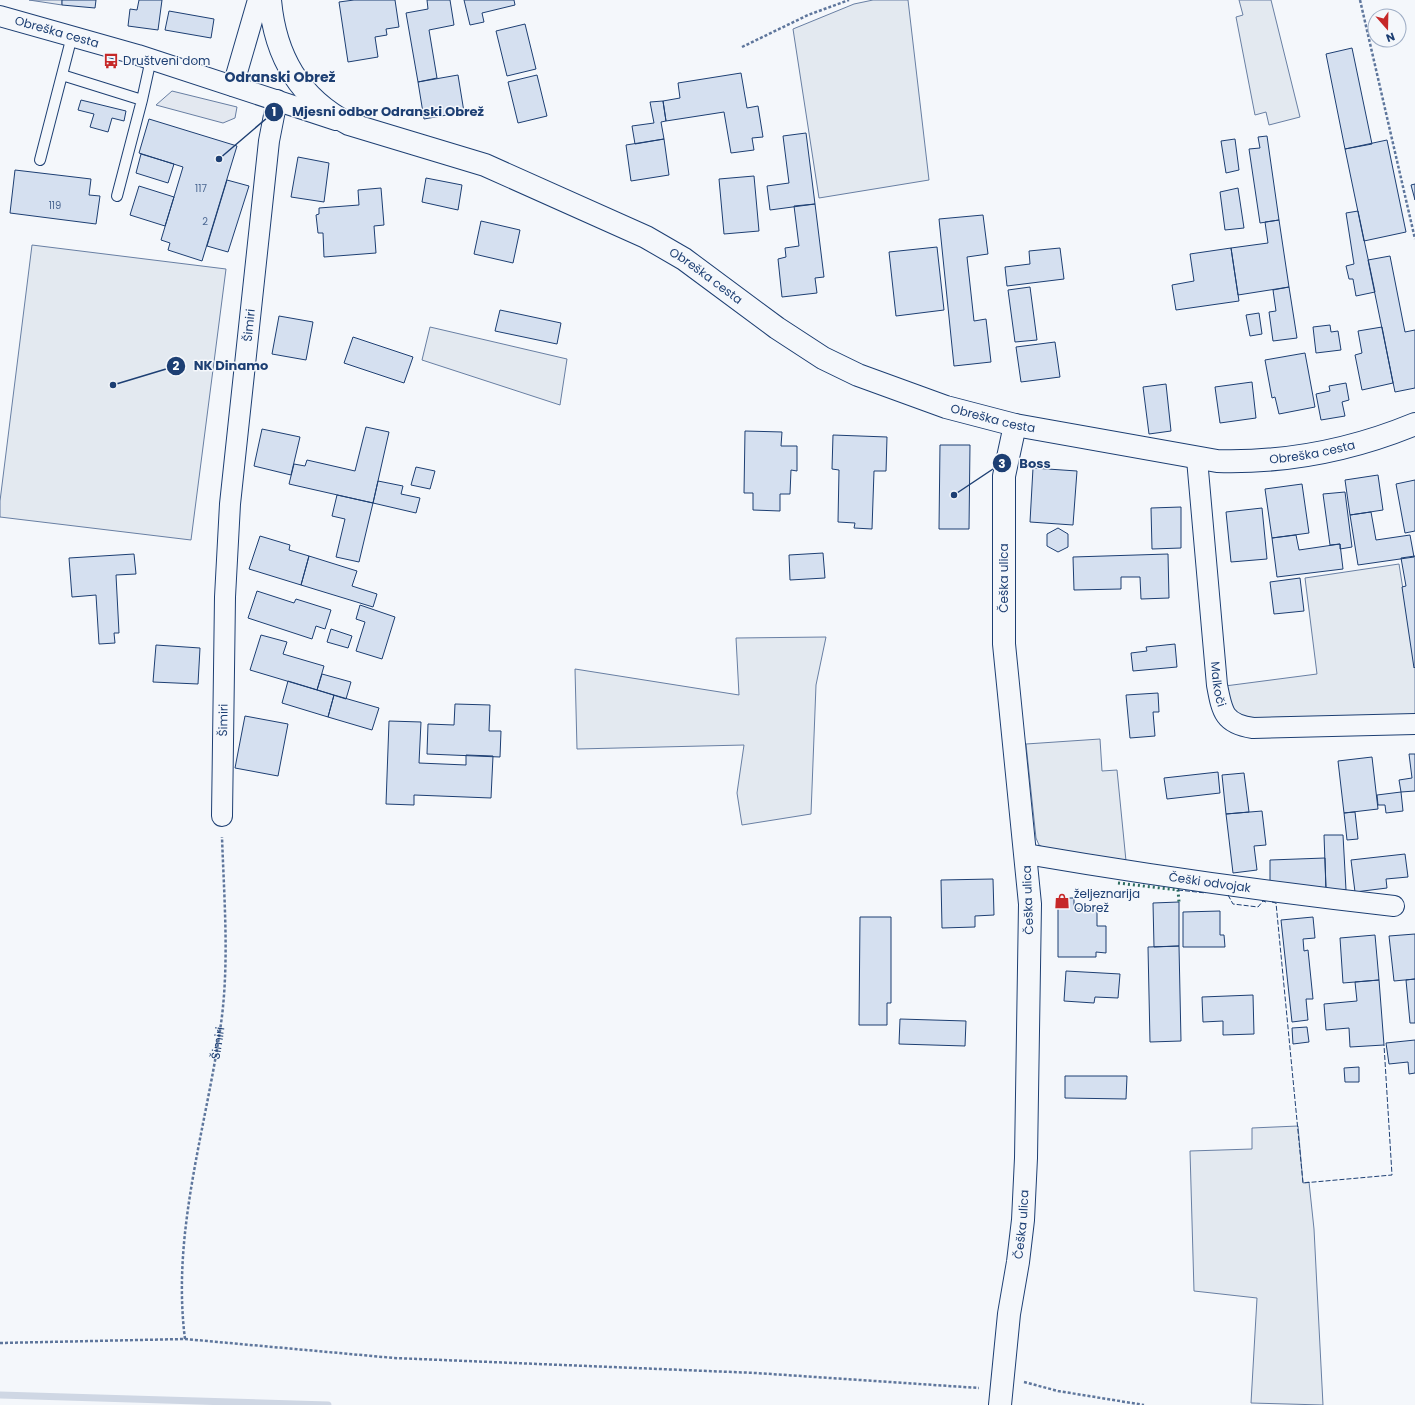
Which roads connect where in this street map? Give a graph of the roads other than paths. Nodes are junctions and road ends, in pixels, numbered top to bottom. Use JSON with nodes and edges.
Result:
{"nodes":[{"id":1,"x":258,"y":0,"type":"edge"},
{"id":2,"x":270,"y":0,"type":"edge"},
{"id":3,"x":0,"y":16,"type":"edge"},
{"id":4,"x":72,"y":36,"type":"junction"},
{"id":5,"x":151,"y":59,"type":"junction"},
{"id":6,"x":62,"y":75,"type":"junction"},
{"id":7,"x":233,"y":86,"type":"junction"},
{"id":8,"x":142,"y":100,"type":"junction"},
{"id":9,"x":277,"y":100,"type":"junction"},
{"id":10,"x":349,"y":124,"type":"junction"},
{"id":11,"x":40,"y":160,"type":"dead end"},
{"id":12,"x":117,"y":196,"type":"dead end"},
{"id":13,"x":1015,"y":424,"type":"junction"},
{"id":14,"x":1415,"y":424,"type":"edge"},
{"id":15,"x":1197,"y":459,"type":"junction"},
{"id":16,"x":1415,"y":724,"type":"edge"},
{"id":17,"x":222,"y":816,"type":"road end"},
{"id":18,"x":1026,"y":854,"type":"junction"},
{"id":19,"x":1394,"y":906,"type":"dead end"},
{"id":20,"x":1001,"y":1393,"type":"edge"}],
"edges":[{"from":1,"to":7,"type":"street"},
{"from":2,"to":10,"type":"main road"},
{"from":3,"to":4,"type":"street","name":"Obreška cesta"},
{"from":4,"to":5,"type":"street","name":"Obreška cesta"},
{"from":4,"to":6,"type":"lane"},
{"from":5,"to":7,"type":"street","name":"Obreška cesta"},
{"from":5,"to":8,"type":"lane"},
{"from":6,"to":8,"type":"lane"},
{"from":6,"to":11,"type":"lane"},
{"from":7,"to":9,"type":"street","name":"Obreška cesta"},
{"from":8,"to":12,"type":"lane"},
{"from":9,"to":10,"type":"street","name":"Obreška cesta"},
{"from":9,"to":17,"type":"street","name":"Šimiri"},
{"from":10,"to":13,"type":"main road","name":"Obreška cesta"},
{"from":13,"to":15,"type":"main road","name":"Obreška cesta"},
{"from":13,"to":18,"type":"main road","name":"Češka ulica"},
{"from":14,"to":15,"type":"main road","name":"Obreška cesta"},
{"from":15,"to":16,"type":"street","name":"Malkoči"},
{"from":18,"to":19,"type":"street","name":"Češki odvojak"},
{"from":18,"to":20,"type":"main road","name":"Češka ulica"}]}
